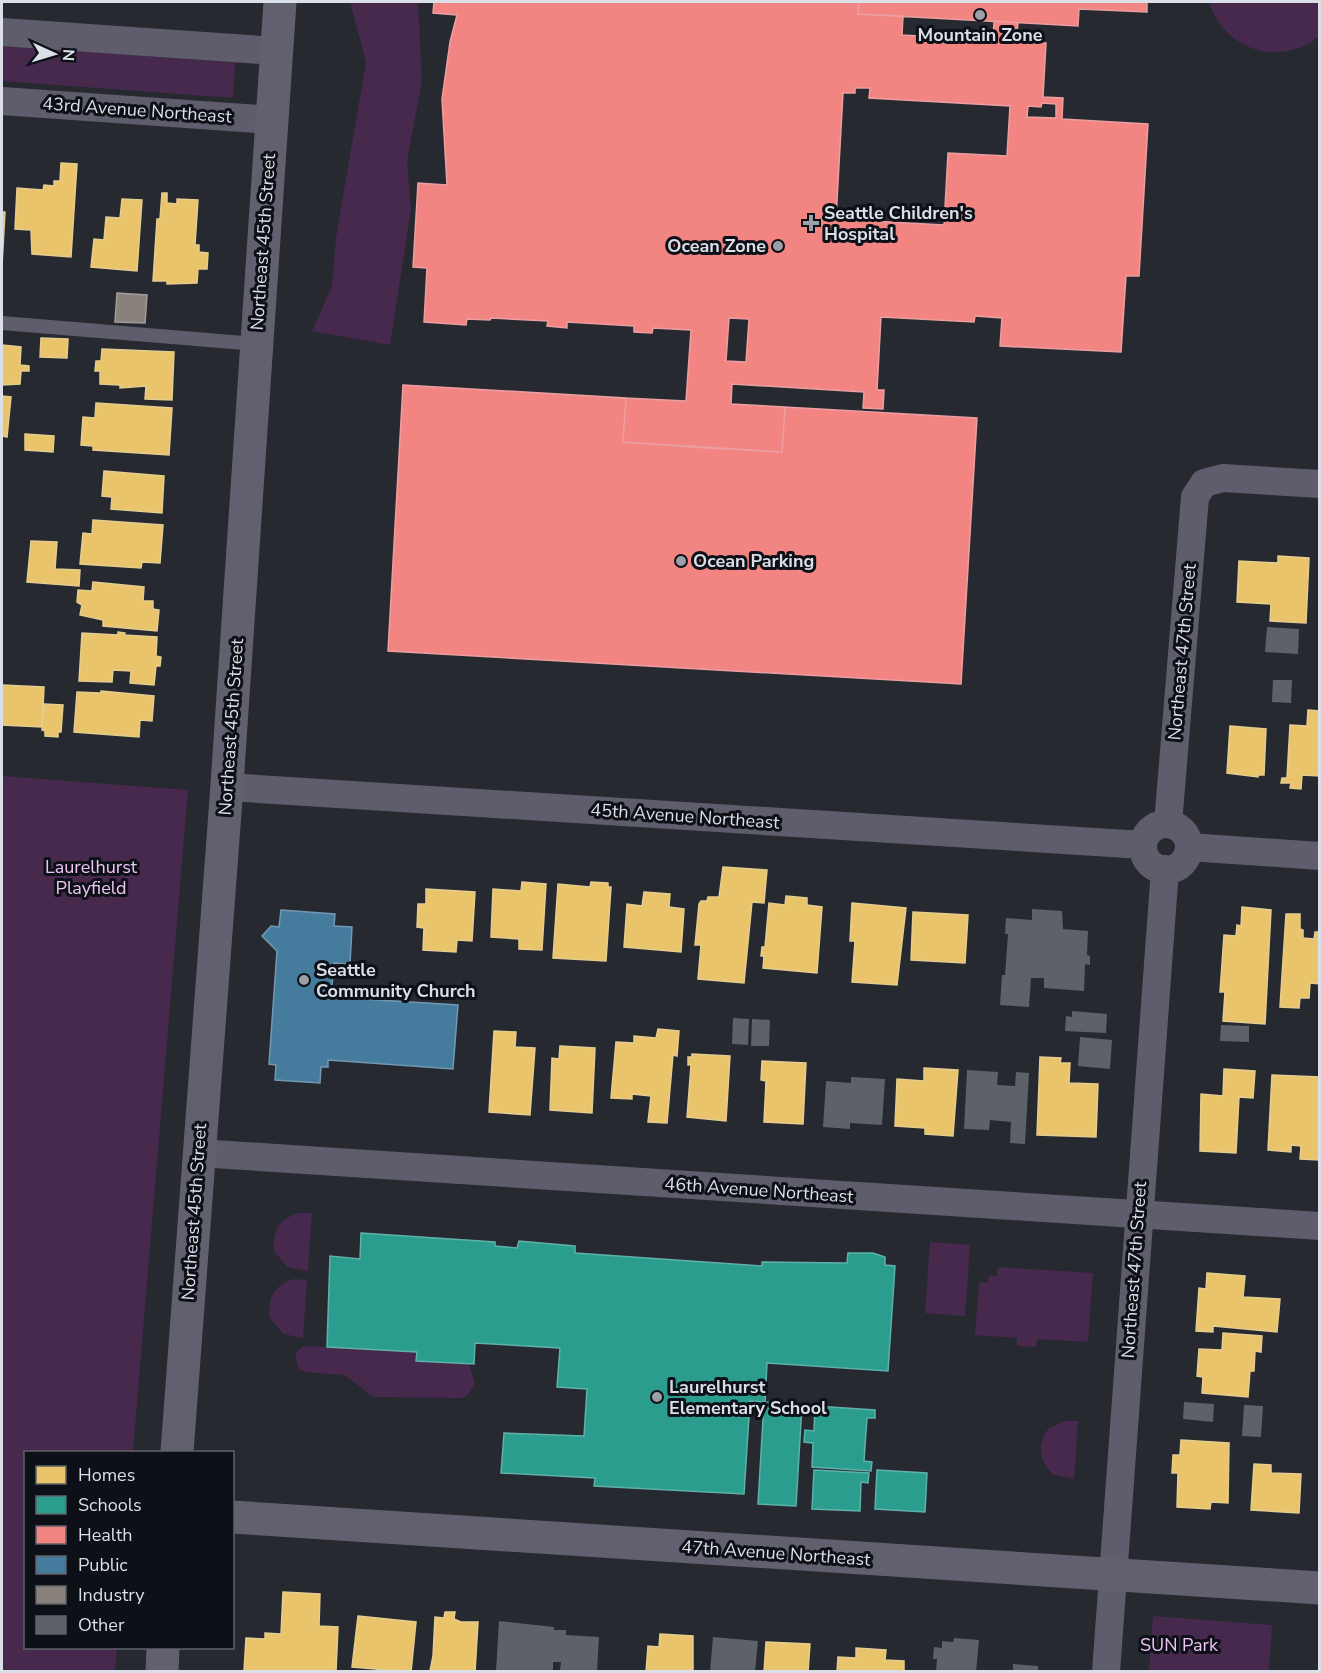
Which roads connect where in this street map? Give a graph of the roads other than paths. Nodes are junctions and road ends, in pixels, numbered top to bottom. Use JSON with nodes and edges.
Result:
{"nodes":[{"id":1,"x":280,"y":2,"type":"edge"},
{"id":2,"x":2,"y":32,"type":"edge"},
{"id":3,"x":276,"y":51,"type":"junction"},
{"id":4,"x":2,"y":100,"type":"edge"},
{"id":5,"x":272,"y":120,"type":"junction"},
{"id":6,"x":2,"y":323,"type":"edge"},
{"id":7,"x":256,"y":344,"type":"junction"},
{"id":8,"x":1320,"y":484,"type":"edge"},
{"id":9,"x":227,"y":787,"type":"junction"},
{"id":10,"x":1168,"y":824,"type":"junction"},
{"id":11,"x":1143,"y":845,"type":"junction"},
{"id":12,"x":1189,"y":847,"type":"junction"},
{"id":13,"x":1320,"y":855,"type":"edge"},
{"id":14,"x":1165,"y":869,"type":"junction"},
{"id":15,"x":198,"y":1153,"type":"junction"},
{"id":16,"x":1139,"y":1216,"type":"junction"},
{"id":17,"x":1320,"y":1226,"type":"edge"},
{"id":18,"x":177,"y":1451,"type":"edge"},
{"id":19,"x":234,"y":1517,"type":"edge"},
{"id":20,"x":1113,"y":1576,"type":"junction"},
{"id":21,"x":1320,"y":1588,"type":"edge"},
{"id":22,"x":163,"y":1649,"type":"edge"},
{"id":23,"x":162,"y":1671,"type":"edge"},
{"id":24,"x":1106,"y":1671,"type":"edge"}],
"edges":[{"from":1,"to":3,"type":"street","name":"Northeast 45th Street"},
{"from":2,"to":3,"type":"street"},
{"from":3,"to":5,"type":"street","name":"Northeast 45th Street"},
{"from":4,"to":5,"type":"street","name":"43rd Avenue Northeast"},
{"from":5,"to":7,"type":"street","name":"Northeast 45th Street"},
{"from":6,"to":7,"type":"lane"},
{"from":7,"to":9,"type":"street","name":"Northeast 45th Street"},
{"from":8,"to":10,"type":"street","name":"Northeast 47th Street"},
{"from":9,"to":11,"type":"street","name":"45th Avenue Northeast"},
{"from":9,"to":15,"type":"street","name":"Northeast 45th Street"},
{"from":10,"to":11,"type":"street"},
{"from":10,"to":12,"type":"street"},
{"from":11,"to":14,"type":"street"},
{"from":12,"to":13,"type":"street"},
{"from":12,"to":14,"type":"street"},
{"from":14,"to":16,"type":"street","name":"Northeast 47th Street"},
{"from":15,"to":16,"type":"street","name":"46th Avenue Northeast"},
{"from":15,"to":18,"type":"street","name":"Northeast 45th Street"},
{"from":16,"to":17,"type":"street","name":"46th Avenue Northeast"},
{"from":16,"to":20,"type":"street","name":"Northeast 47th Street"},
{"from":19,"to":20,"type":"street","name":"47th Avenue Northeast"},
{"from":20,"to":21,"type":"street","name":"47th Avenue Northeast"},
{"from":20,"to":24,"type":"street","name":"Northeast 47th Street"},
{"from":22,"to":23,"type":"street"}]}
